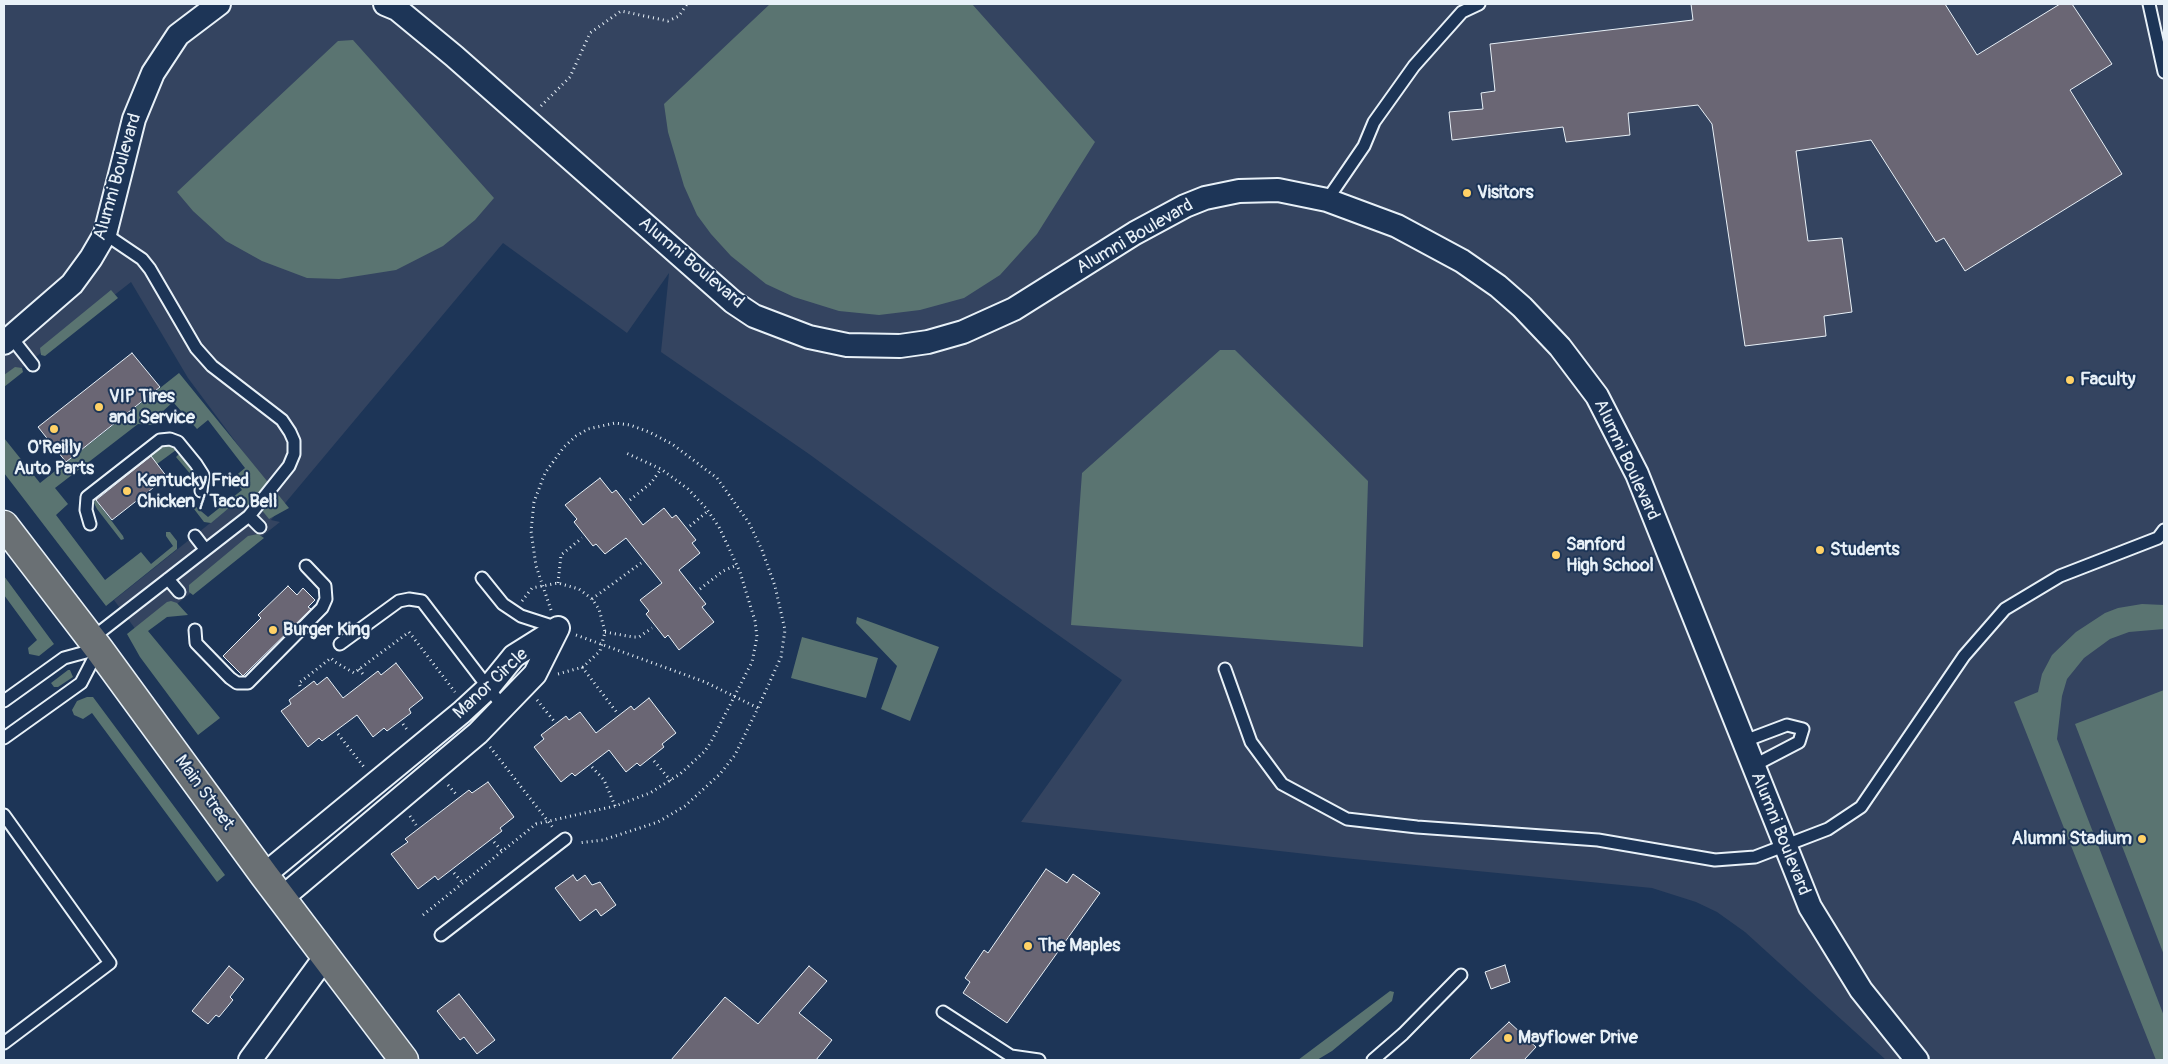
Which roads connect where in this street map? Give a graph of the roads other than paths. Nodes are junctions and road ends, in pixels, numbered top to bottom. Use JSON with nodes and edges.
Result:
{"nodes":[{"id":1,"x":220,"y":4,"type":"edge"},
{"id":2,"x":385,"y":4,"type":"edge"},
{"id":3,"x":1479,"y":4,"type":"edge"},
{"id":4,"x":2148,"y":4,"type":"edge"},
{"id":5,"x":2164,"y":72,"type":"edge"},
{"id":6,"x":1327,"y":200,"type":"junction"},
{"id":7,"x":105,"y":234,"type":"junction"},
{"id":8,"x":8,"y":340,"type":"edge"},
{"id":9,"x":33,"y":365,"type":"dead end"},
{"id":10,"x":201,"y":491,"type":"dead end"},
{"id":11,"x":250,"y":516,"type":"junction"},
{"id":12,"x":90,"y":524,"type":"dead end"},
{"id":13,"x":4,"y":525,"type":"edge"},
{"id":14,"x":260,"y":526,"type":"dead end"},
{"id":15,"x":2164,"y":530,"type":"edge"},
{"id":16,"x":195,"y":536,"type":"dead end"},
{"id":17,"x":205,"y":549,"type":"junction"},
{"id":18,"x":306,"y":566,"type":"dead end"},
{"id":19,"x":482,"y":578,"type":"dead end"},
{"id":20,"x":168,"y":579,"type":"junction"},
{"id":21,"x":180,"y":592,"type":"dead end"},
{"id":22,"x":558,"y":628,"type":"junction"},
{"id":23,"x":195,"y":630,"type":"dead end"},
{"id":24,"x":95,"y":644,"type":"junction"},
{"id":25,"x":340,"y":644,"type":"dead end"},
{"id":26,"x":1225,"y":668,"type":"dead end"},
{"id":27,"x":488,"y":688,"type":"junction"},
{"id":28,"x":4,"y":701,"type":"edge"},
{"id":29,"x":503,"y":707,"type":"junction"},
{"id":30,"x":4,"y":738,"type":"edge"},
{"id":31,"x":1742,"y":742,"type":"junction"},
{"id":32,"x":1753,"y":766,"type":"junction"},
{"id":33,"x":4,"y":815,"type":"edge"},
{"id":34,"x":564,"y":839,"type":"road end"},
{"id":35,"x":1786,"y":847,"type":"junction"},
{"id":36,"x":264,"y":875,"type":"junction"},
{"id":37,"x":282,"y":898,"type":"junction"},
{"id":38,"x":441,"y":935,"type":"dead end"},
{"id":39,"x":326,"y":956,"type":"junction"},
{"id":40,"x":1461,"y":975,"type":"dead end"},
{"id":41,"x":943,"y":1012,"type":"dead end"},
{"id":42,"x":4,"y":1044,"type":"edge"},
{"id":43,"x":1005,"y":1058,"type":"edge"},
{"id":44,"x":250,"y":1060,"type":"edge"},
{"id":45,"x":404,"y":1060,"type":"edge"},
{"id":46,"x":1039,"y":1060,"type":"edge"},
{"id":47,"x":1373,"y":1060,"type":"edge"},
{"id":48,"x":1917,"y":1060,"type":"edge"}],
"edges":[{"from":1,"to":7,"type":"street","name":"Alumni Boulevard"},
{"from":2,"to":6,"type":"street","name":"Alumni Boulevard"},
{"from":3,"to":6,"type":"lane"},
{"from":4,"to":5,"type":"lane"},
{"from":6,"to":31,"type":"street","name":"Alumni Boulevard"},
{"from":7,"to":8,"type":"street","name":"Alumni Boulevard"},
{"from":7,"to":11,"type":"lane"},
{"from":8,"to":9,"type":"lane"},
{"from":10,"to":12,"type":"lane"},
{"from":11,"to":14,"type":"lane"},
{"from":11,"to":17,"type":"lane"},
{"from":13,"to":24,"type":"highway","name":"Main Street"},
{"from":15,"to":35,"type":"lane"},
{"from":16,"to":17,"type":"lane"},
{"from":17,"to":20,"type":"lane"},
{"from":18,"to":23,"type":"lane"},
{"from":19,"to":22,"type":"lane"},
{"from":20,"to":21,"type":"lane"},
{"from":20,"to":24,"type":"lane"},
{"from":22,"to":27,"type":"street","name":"Manor Circle"},
{"from":22,"to":29,"type":"street","name":"Manor Circle"},
{"from":24,"to":28,"type":"lane"},
{"from":24,"to":30,"type":"lane"},
{"from":24,"to":36,"type":"highway","name":"Main Street"},
{"from":25,"to":27,"type":"lane"},
{"from":26,"to":35,"type":"lane"},
{"from":27,"to":29,"type":"lane"},
{"from":27,"to":36,"type":"street","name":"Manor Circle"},
{"from":29,"to":37,"type":"street","name":"Manor Circle"},
{"from":31,"to":32,"type":"street","name":"Alumni Boulevard"},
{"from":31,"to":32,"type":"lane"},
{"from":32,"to":35,"type":"street","name":"Alumni Boulevard"},
{"from":33,"to":42,"type":"lane"},
{"from":34,"to":38,"type":"lane"},
{"from":35,"to":48,"type":"street","name":"Alumni Boulevard"},
{"from":36,"to":37,"type":"highway","name":"Main Street"},
{"from":37,"to":39,"type":"highway","name":"Main Street"},
{"from":39,"to":44,"type":"street"},
{"from":39,"to":45,"type":"highway","name":"Main Street"},
{"from":40,"to":47,"type":"lane"},
{"from":41,"to":43,"type":"lane"},
{"from":43,"to":46,"type":"lane"}]}
